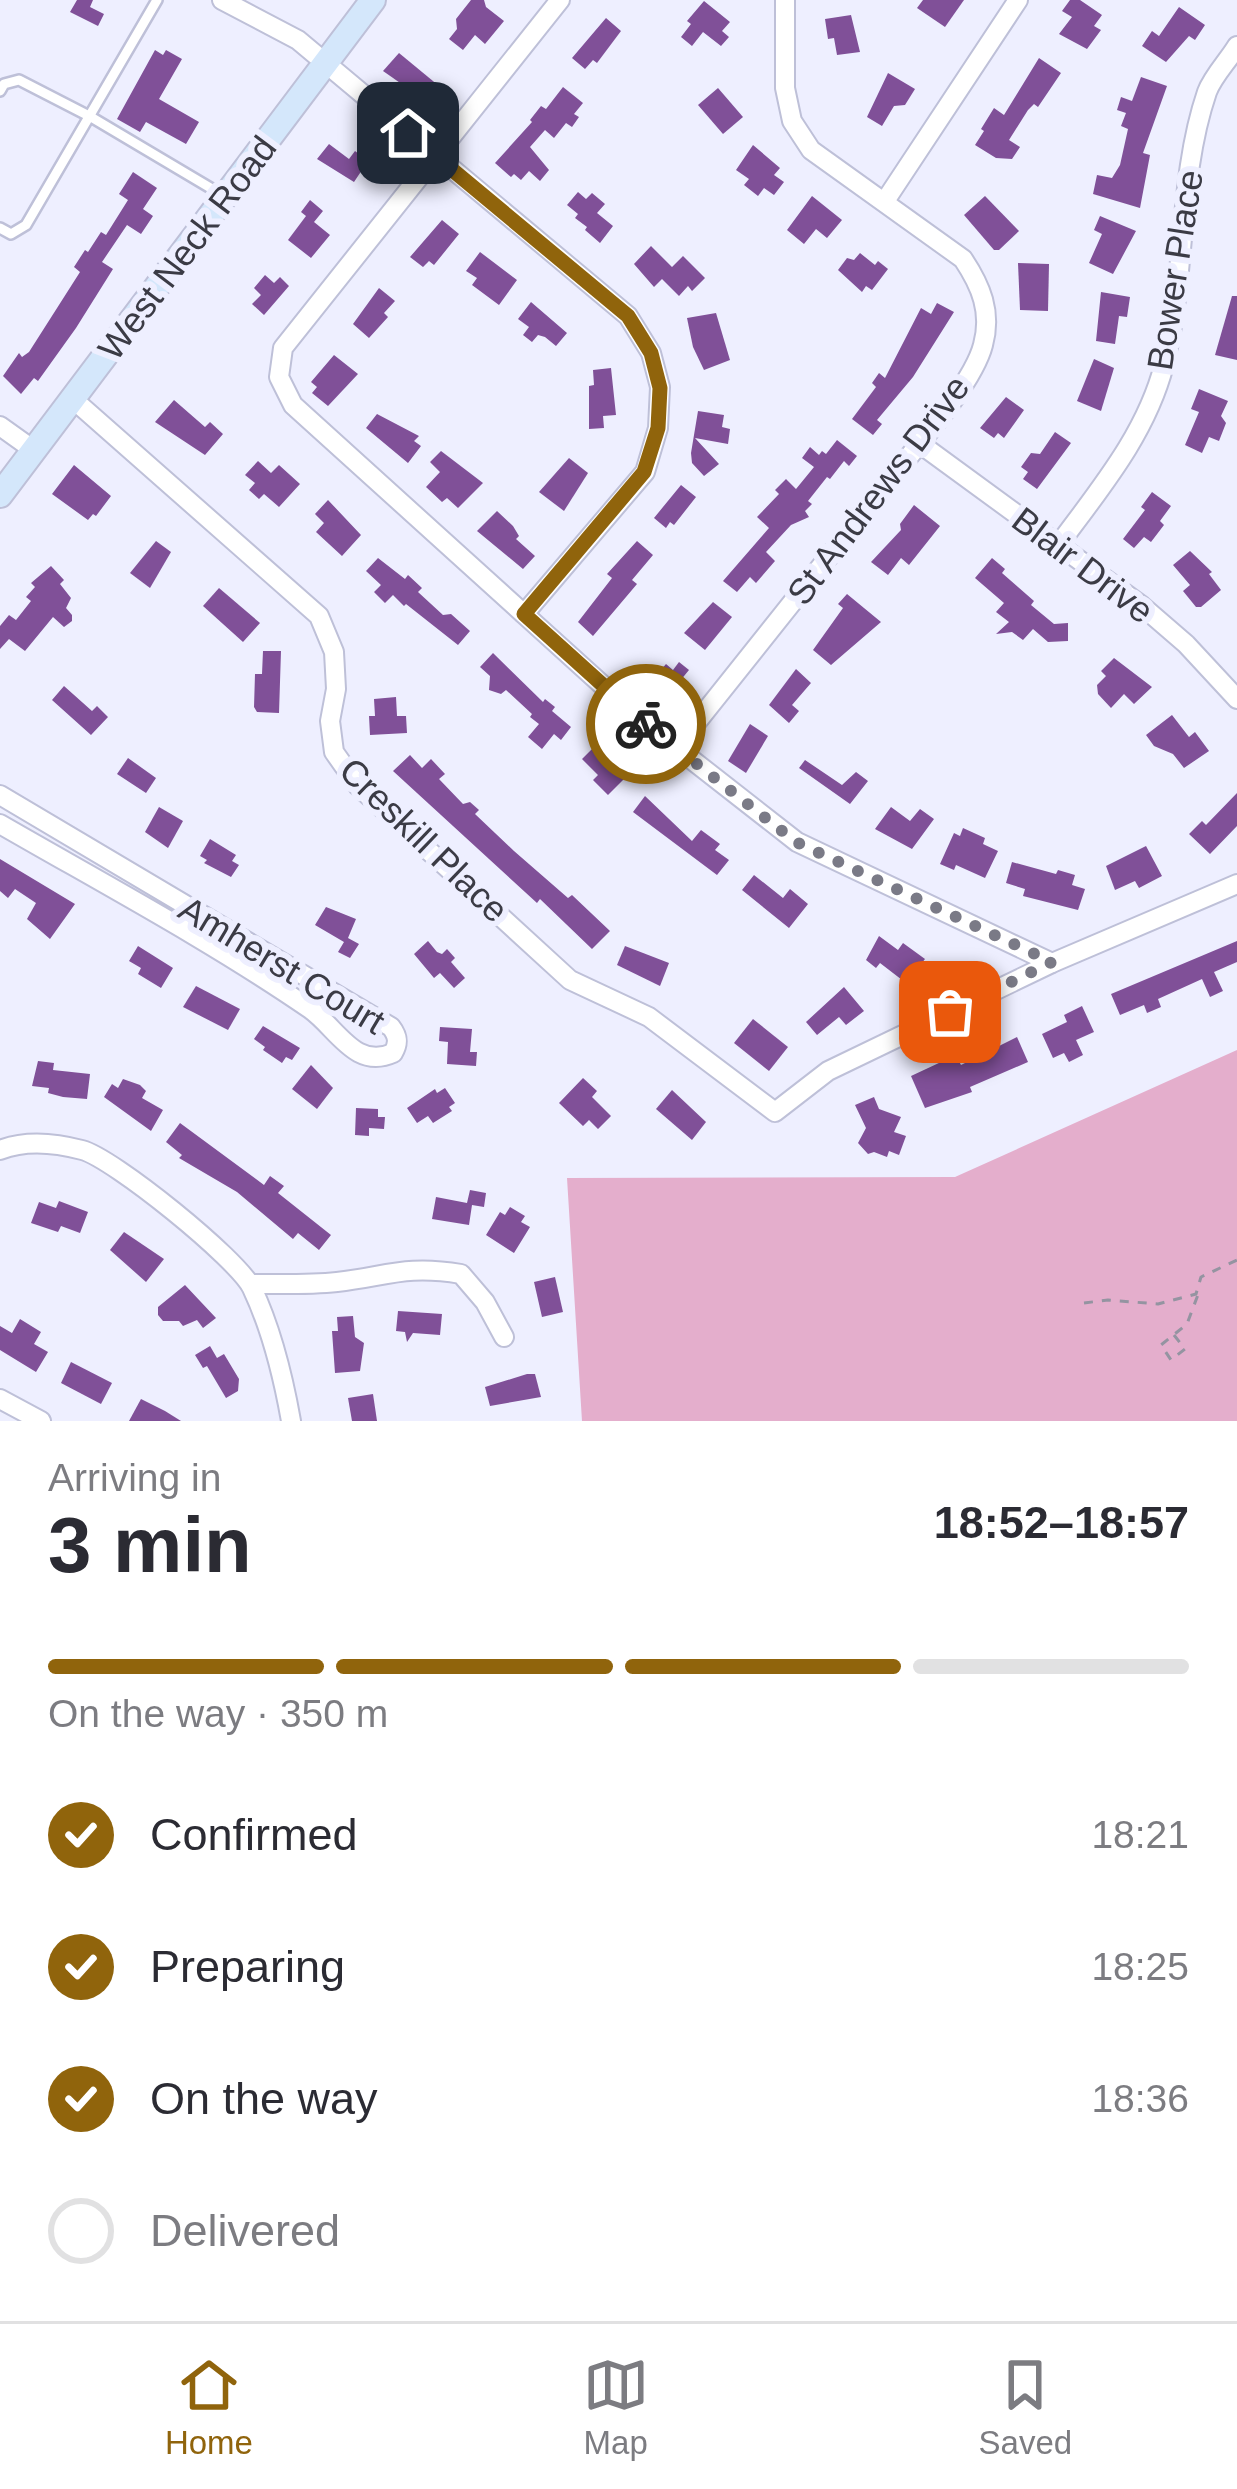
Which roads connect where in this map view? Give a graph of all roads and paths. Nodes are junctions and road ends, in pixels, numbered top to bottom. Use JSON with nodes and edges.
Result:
{"nodes":[{"id":1,"x":157,"y":0,"type":"edge"},
{"id":2,"x":222,"y":0,"type":"edge"},
{"id":3,"x":374,"y":0,"type":"edge"},
{"id":4,"x":560,"y":0,"type":"edge"},
{"id":5,"x":785,"y":0,"type":"edge"},
{"id":6,"x":1018,"y":0,"type":"edge"},
{"id":7,"x":1237,"y":46,"type":"edge"},
{"id":8,"x":325,"y":64,"type":"junction"},
{"id":9,"x":0,"y":91,"type":"edge"},
{"id":10,"x":91,"y":117,"type":"junction"},
{"id":11,"x":436,"y":156,"type":"junction"},
{"id":12,"x":226,"y":197,"type":"junction"},
{"id":13,"x":885,"y":201,"type":"junction"},
{"id":14,"x":0,"y":228,"type":"edge"},
{"id":15,"x":74,"y":400,"type":"junction"},
{"id":16,"x":0,"y":426,"type":"edge"},
{"id":17,"x":919,"y":443,"type":"junction"},
{"id":18,"x":34,"y":451,"type":"junction"},
{"id":19,"x":0,"y":496,"type":"edge"},
{"id":20,"x":1057,"y":547,"type":"junction"},
{"id":21,"x":524,"y":614,"type":"junction"},
{"id":22,"x":1237,"y":699,"type":"edge"},
{"id":23,"x":677,"y":747,"type":"junction"},
{"id":24,"x":0,"y":795,"type":"edge"},
{"id":25,"x":0,"y":824,"type":"edge"},
{"id":26,"x":1237,"y":884,"type":"edge"},
{"id":27,"x":1052,"y":962,"type":"junction"},
{"id":28,"x":0,"y":1150,"type":"edge"},
{"id":29,"x":1237,"y":1260,"type":"edge"},
{"id":30,"x":250,"y":1284,"type":"junction"},
{"id":31,"x":1199,"y":1291,"type":"junction"},
{"id":32,"x":1084,"y":1303,"type":"dead end"},
{"id":33,"x":1174,"y":1335,"type":"dead end"},
{"id":34,"x":504,"y":1337,"type":"dead end"},
{"id":35,"x":0,"y":1399,"type":"edge"},
{"id":36,"x":41,"y":1421,"type":"edge"},
{"id":37,"x":291,"y":1421,"type":"edge"}],
"edges":[{"from":1,"to":10,"type":"lane"},
{"from":2,"to":8,"type":"street"},
{"from":3,"to":8,"type":"street","name":"West Neck Road"},
{"from":4,"to":11,"type":"street"},
{"from":5,"to":13,"type":"street","name":"St Andrews Drive"},
{"from":6,"to":13,"type":"street"},
{"from":7,"to":20,"type":"street","name":"Bower Place"},
{"from":8,"to":11,"type":"street"},
{"from":8,"to":12,"type":"street","name":"West Neck Road"},
{"from":9,"to":10,"type":"lane"},
{"from":10,"to":12,"type":"lane"},
{"from":10,"to":14,"type":"lane"},
{"from":11,"to":21,"type":"street"},
{"from":11,"to":21,"type":"street"},
{"from":12,"to":15,"type":"street","name":"West Neck Road"},
{"from":13,"to":17,"type":"street","name":"St Andrews Drive"},
{"from":15,"to":18,"type":"street","name":"West Neck Road"},
{"from":15,"to":27,"type":"street","name":"Creskill Place"},
{"from":16,"to":18,"type":"street"},
{"from":17,"to":20,"type":"street","name":"Blair Drive"},
{"from":17,"to":23,"type":"street","name":"St Andrews Drive"},
{"from":18,"to":19,"type":"street","name":"West Neck Road"},
{"from":20,"to":22,"type":"street","name":"Blair Drive"},
{"from":21,"to":23,"type":"street"},
{"from":23,"to":27,"type":"street"},
{"from":24,"to":25,"type":"street","name":"Amherst Court"},
{"from":26,"to":27,"type":"street"},
{"from":28,"to":30,"type":"street"},
{"from":29,"to":31,"type":"path"},
{"from":30,"to":34,"type":"street"},
{"from":30,"to":37,"type":"street"},
{"from":31,"to":32,"type":"path"},
{"from":31,"to":33,"type":"path"},
{"from":35,"to":36,"type":"street"}]}
